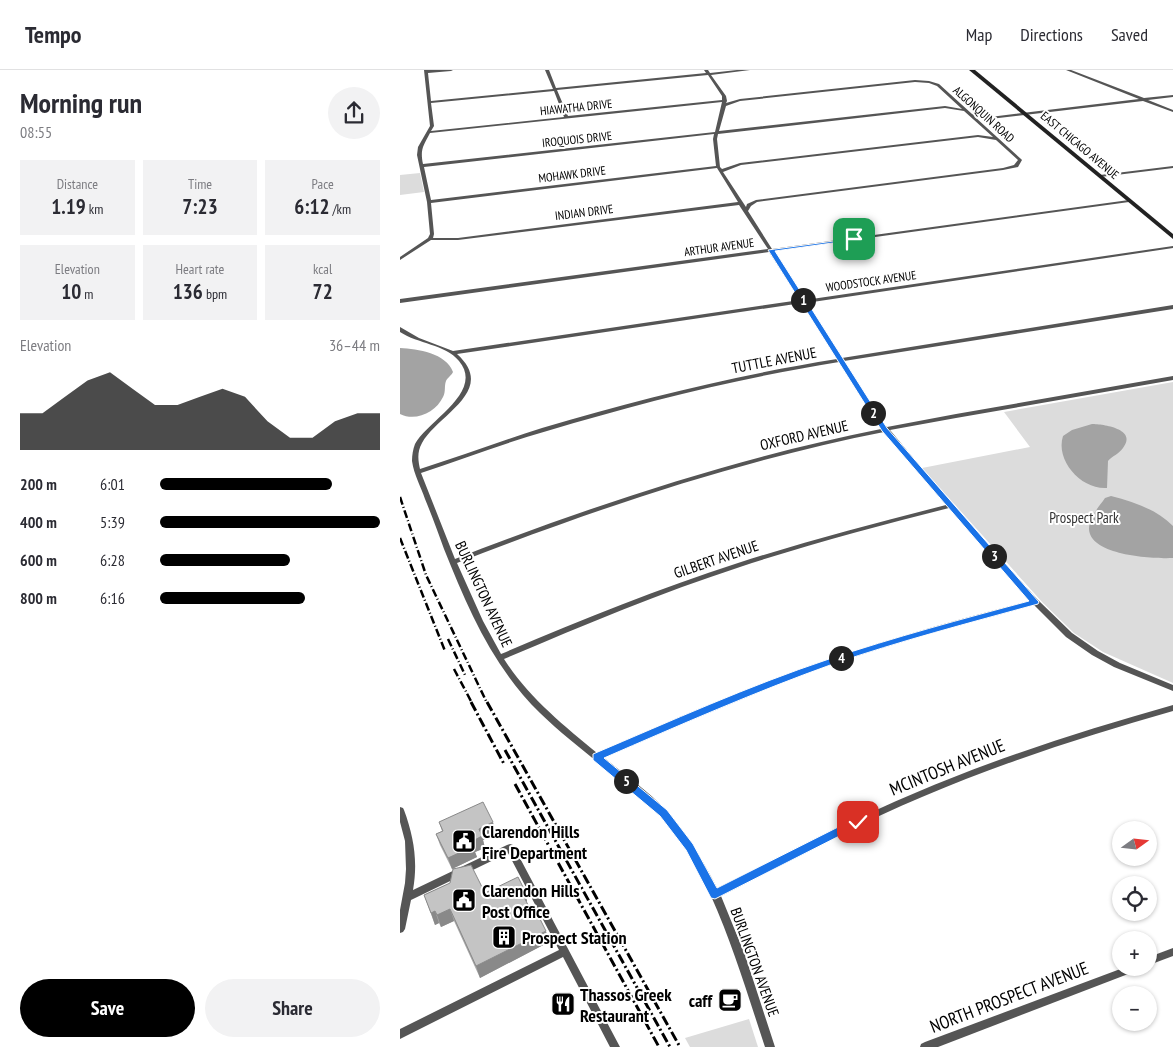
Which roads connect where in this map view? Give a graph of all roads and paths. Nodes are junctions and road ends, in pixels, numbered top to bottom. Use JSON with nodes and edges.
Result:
{"nodes":[{"id":1,"x":450,"y":70,"type":"edge"},
{"id":2,"x":547,"y":70,"type":"edge"},
{"id":3,"x":748,"y":70,"type":"edge"},
{"id":4,"x":972,"y":70,"type":"edge"},
{"id":5,"x":1068,"y":70,"type":"edge"},
{"id":6,"x":426,"y":71,"type":"edge"},
{"id":7,"x":707,"y":72,"type":"edge"},
{"id":8,"x":915,"y":81,"type":"junction"},
{"id":9,"x":929,"y":82,"type":"joint"},
{"id":10,"x":936,"y":84,"type":"junction"},
{"id":11,"x":555,"y":90,"type":"junction"},
{"id":12,"x":1173,"y":96,"type":"edge"},
{"id":13,"x":740,"y":100,"type":"junction"},
{"id":14,"x":954,"y":100,"type":"junction"},
{"id":15,"x":1143,"y":100,"type":"junction"},
{"id":16,"x":724,"y":101,"type":"junction"},
{"id":17,"x":430,"y":102,"type":"junction"},
{"id":18,"x":945,"y":107,"type":"junction"},
{"id":19,"x":966,"y":110,"type":"junction"},
{"id":20,"x":1173,"y":112,"type":"edge"},
{"id":21,"x":1024,"y":114,"type":"junction"},
{"id":22,"x":970,"y":115,"type":"junction"},
{"id":23,"x":567,"y":118,"type":"junction"},
{"id":24,"x":990,"y":118,"type":"junction"},
{"id":25,"x":718,"y":125,"type":"junction"},
{"id":26,"x":984,"y":127,"type":"junction"},
{"id":27,"x":734,"y":130,"type":"junction"},
{"id":28,"x":430,"y":132,"type":"junction"},
{"id":29,"x":715,"y":134,"type":"junction"},
{"id":30,"x":978,"y":136,"type":"junction"},
{"id":31,"x":997,"y":139,"type":"junction"},
{"id":32,"x":716,"y":159,"type":"junction"},
{"id":33,"x":740,"y":164,"type":"junction"},
{"id":34,"x":421,"y":166,"type":"junction"},
{"id":35,"x":1173,"y":167,"type":"edge"},
{"id":36,"x":720,"y":169,"type":"junction"},
{"id":37,"x":1100,"y":176,"type":"junction"},
{"id":38,"x":740,"y":200,"type":"junction"},
{"id":39,"x":756,"y":201,"type":"junction"},
{"id":40,"x":1130,"y":201,"type":"junction"},
{"id":41,"x":429,"y":202,"type":"junction"},
{"id":42,"x":746,"y":210,"type":"junction"},
{"id":43,"x":1173,"y":237,"type":"edge"},
{"id":44,"x":430,"y":239,"type":"junction"},
{"id":45,"x":1173,"y":247,"type":"edge"},
{"id":46,"x":771,"y":250,"type":"junction"},
{"id":47,"x":400,"y":258,"type":"edge"},
{"id":48,"x":400,"y":301,"type":"edge"},
{"id":49,"x":803,"y":301,"type":"junction"},
{"id":50,"x":1173,"y":307,"type":"edge"},
{"id":51,"x":400,"y":329,"type":"edge"},
{"id":52,"x":453,"y":353,"type":"junction"},
{"id":53,"x":840,"y":360,"type":"junction"},
{"id":54,"x":1173,"y":378,"type":"edge"},
{"id":55,"x":884,"y":430,"type":"junction"},
{"id":56,"x":418,"y":472,"type":"junction"},
{"id":57,"x":950,"y":506,"type":"junction"},
{"id":58,"x":452,"y":562,"type":"junction"},
{"id":59,"x":1035,"y":602,"type":"junction"},
{"id":60,"x":499,"y":658,"type":"junction"},
{"id":61,"x":1173,"y":688,"type":"edge"},
{"id":62,"x":1173,"y":708,"type":"edge"},
{"id":63,"x":596,"y":757,"type":"junction"},
{"id":64,"x":400,"y":810,"type":"edge"},
{"id":65,"x":715,"y":894,"type":"junction"},
{"id":66,"x":408,"y":897,"type":"junction"},
{"id":67,"x":400,"y":929,"type":"edge"},
{"id":68,"x":564,"y":952,"type":"junction"},
{"id":69,"x":1173,"y":952,"type":"edge"},
{"id":70,"x":1157,"y":958,"type":"edge"},
{"id":71,"x":1112,"y":976,"type":"edge"},
{"id":72,"x":400,"y":1034,"type":"edge"},
{"id":73,"x":616,"y":1047,"type":"edge"},
{"id":74,"x":770,"y":1047,"type":"edge"},
{"id":75,"x":925,"y":1047,"type":"edge"}],
"edges":[{"from":1,"to":6,"type":"street"},
{"from":2,"to":11,"type":"street"},
{"from":3,"to":7,"type":"street"},
{"from":4,"to":21,"type":"main road","name":"EAST CHICAGO AVENUE"},
{"from":5,"to":15,"type":"street"},
{"from":6,"to":17,"type":"street"},
{"from":7,"to":11,"type":"street"},
{"from":7,"to":16,"type":"street"},
{"from":8,"to":9,"type":"street","name":"HIAWATHA DRIVE"},
{"from":8,"to":10,"type":"street"},
{"from":8,"to":13,"type":"street","name":"HIAWATHA DRIVE"},
{"from":9,"to":10,"type":"street","name":"ALGONQUIN ROAD"},
{"from":10,"to":14,"type":"street","name":"ALGONQUIN ROAD"},
{"from":11,"to":17,"type":"street"},
{"from":11,"to":23,"type":"street"},
{"from":12,"to":15,"type":"street"},
{"from":13,"to":16,"type":"street","name":"HIAWATHA DRIVE"},
{"from":13,"to":16,"type":"street"},
{"from":14,"to":18,"type":"street"},
{"from":14,"to":19,"type":"street","name":"ALGONQUIN ROAD"},
{"from":15,"to":20,"type":"street"},
{"from":15,"to":21,"type":"street"},
{"from":16,"to":23,"type":"street","name":"HIAWATHA DRIVE"},
{"from":16,"to":25,"type":"street"},
{"from":17,"to":28,"type":"street"},
{"from":18,"to":19,"type":"street","name":"IROQUOIS DRIVE"},
{"from":18,"to":27,"type":"street","name":"IROQUOIS DRIVE"},
{"from":19,"to":22,"type":"street","name":"ALGONQUIN ROAD"},
{"from":21,"to":24,"type":"street"},
{"from":21,"to":37,"type":"main road","name":"EAST CHICAGO AVENUE"},
{"from":22,"to":24,"type":"street"},
{"from":22,"to":26,"type":"street","name":"ALGONQUIN ROAD"},
{"from":23,"to":28,"type":"street","name":"HIAWATHA DRIVE"},
{"from":24,"to":26,"type":"street"},
{"from":25,"to":27,"type":"street","name":"IROQUOIS DRIVE"},
{"from":25,"to":29,"type":"street"},
{"from":26,"to":30,"type":"street"},
{"from":26,"to":31,"type":"street","name":"ALGONQUIN ROAD"},
{"from":27,"to":29,"type":"street","name":"IROQUOIS DRIVE"},
{"from":28,"to":34,"type":"street"},
{"from":29,"to":32,"type":"street"},
{"from":29,"to":34,"type":"street","name":"IROQUOIS DRIVE"},
{"from":30,"to":31,"type":"street","name":"MOHAWK DRIVE"},
{"from":30,"to":33,"type":"street","name":"MOHAWK DRIVE"},
{"from":31,"to":39,"type":"street","name":"ALGONQUIN ROAD"},
{"from":32,"to":33,"type":"street"},
{"from":32,"to":36,"type":"street"},
{"from":33,"to":36,"type":"street","name":"MOHAWK DRIVE"},
{"from":34,"to":41,"type":"street"},
{"from":35,"to":37,"type":"street"},
{"from":36,"to":38,"type":"street"},
{"from":36,"to":41,"type":"street","name":"MOHAWK DRIVE"},
{"from":37,"to":40,"type":"main road","name":"EAST CHICAGO AVENUE"},
{"from":38,"to":39,"type":"street","name":"INDIAN DRIVE"},
{"from":38,"to":42,"type":"street"},
{"from":38,"to":44,"type":"street","name":"INDIAN DRIVE"},
{"from":39,"to":42,"type":"street"},
{"from":40,"to":43,"type":"main road","name":"EAST CHICAGO AVENUE"},
{"from":40,"to":46,"type":"street","name":"ARTHUR AVENUE"},
{"from":41,"to":44,"type":"street"},
{"from":42,"to":46,"type":"street"},
{"from":44,"to":47,"type":"street"},
{"from":45,"to":49,"type":"street","name":"WOODSTOCK AVENUE"},
{"from":46,"to":48,"type":"street","name":"ARTHUR AVENUE"},
{"from":46,"to":49,"type":"street"},
{"from":49,"to":52,"type":"street","name":"WOODSTOCK AVENUE"},
{"from":49,"to":53,"type":"street"},
{"from":50,"to":53,"type":"street","name":"TUTTLE AVENUE"},
{"from":51,"to":52,"type":"street"},
{"from":52,"to":56,"type":"street","name":"BURLINGTON AVENUE"},
{"from":53,"to":55,"type":"street"},
{"from":53,"to":56,"type":"street","name":"TUTTLE AVENUE"},
{"from":54,"to":55,"type":"street","name":"OXFORD AVENUE"},
{"from":55,"to":57,"type":"street"},
{"from":55,"to":58,"type":"street","name":"OXFORD AVENUE"},
{"from":56,"to":58,"type":"street","name":"BURLINGTON AVENUE"},
{"from":57,"to":59,"type":"street"},
{"from":57,"to":60,"type":"street","name":"GILBERT AVENUE"},
{"from":58,"to":60,"type":"street","name":"BURLINGTON AVENUE"},
{"from":59,"to":61,"type":"street"},
{"from":59,"to":63,"type":"street"},
{"from":60,"to":63,"type":"street","name":"BURLINGTON AVENUE"},
{"from":62,"to":65,"type":"street","name":"MCINTOSH AVENUE"},
{"from":63,"to":65,"type":"street","name":"BURLINGTON AVENUE"},
{"from":64,"to":66,"type":"street"},
{"from":65,"to":74,"type":"street","name":"BURLINGTON AVENUE"},
{"from":66,"to":67,"type":"street"},
{"from":66,"to":68,"type":"street"},
{"from":68,"to":72,"type":"street"},
{"from":68,"to":73,"type":"street"},
{"from":69,"to":70,"type":"street"},
{"from":71,"to":75,"type":"street","name":"NORTH PROSPECT AVENUE"}]}
